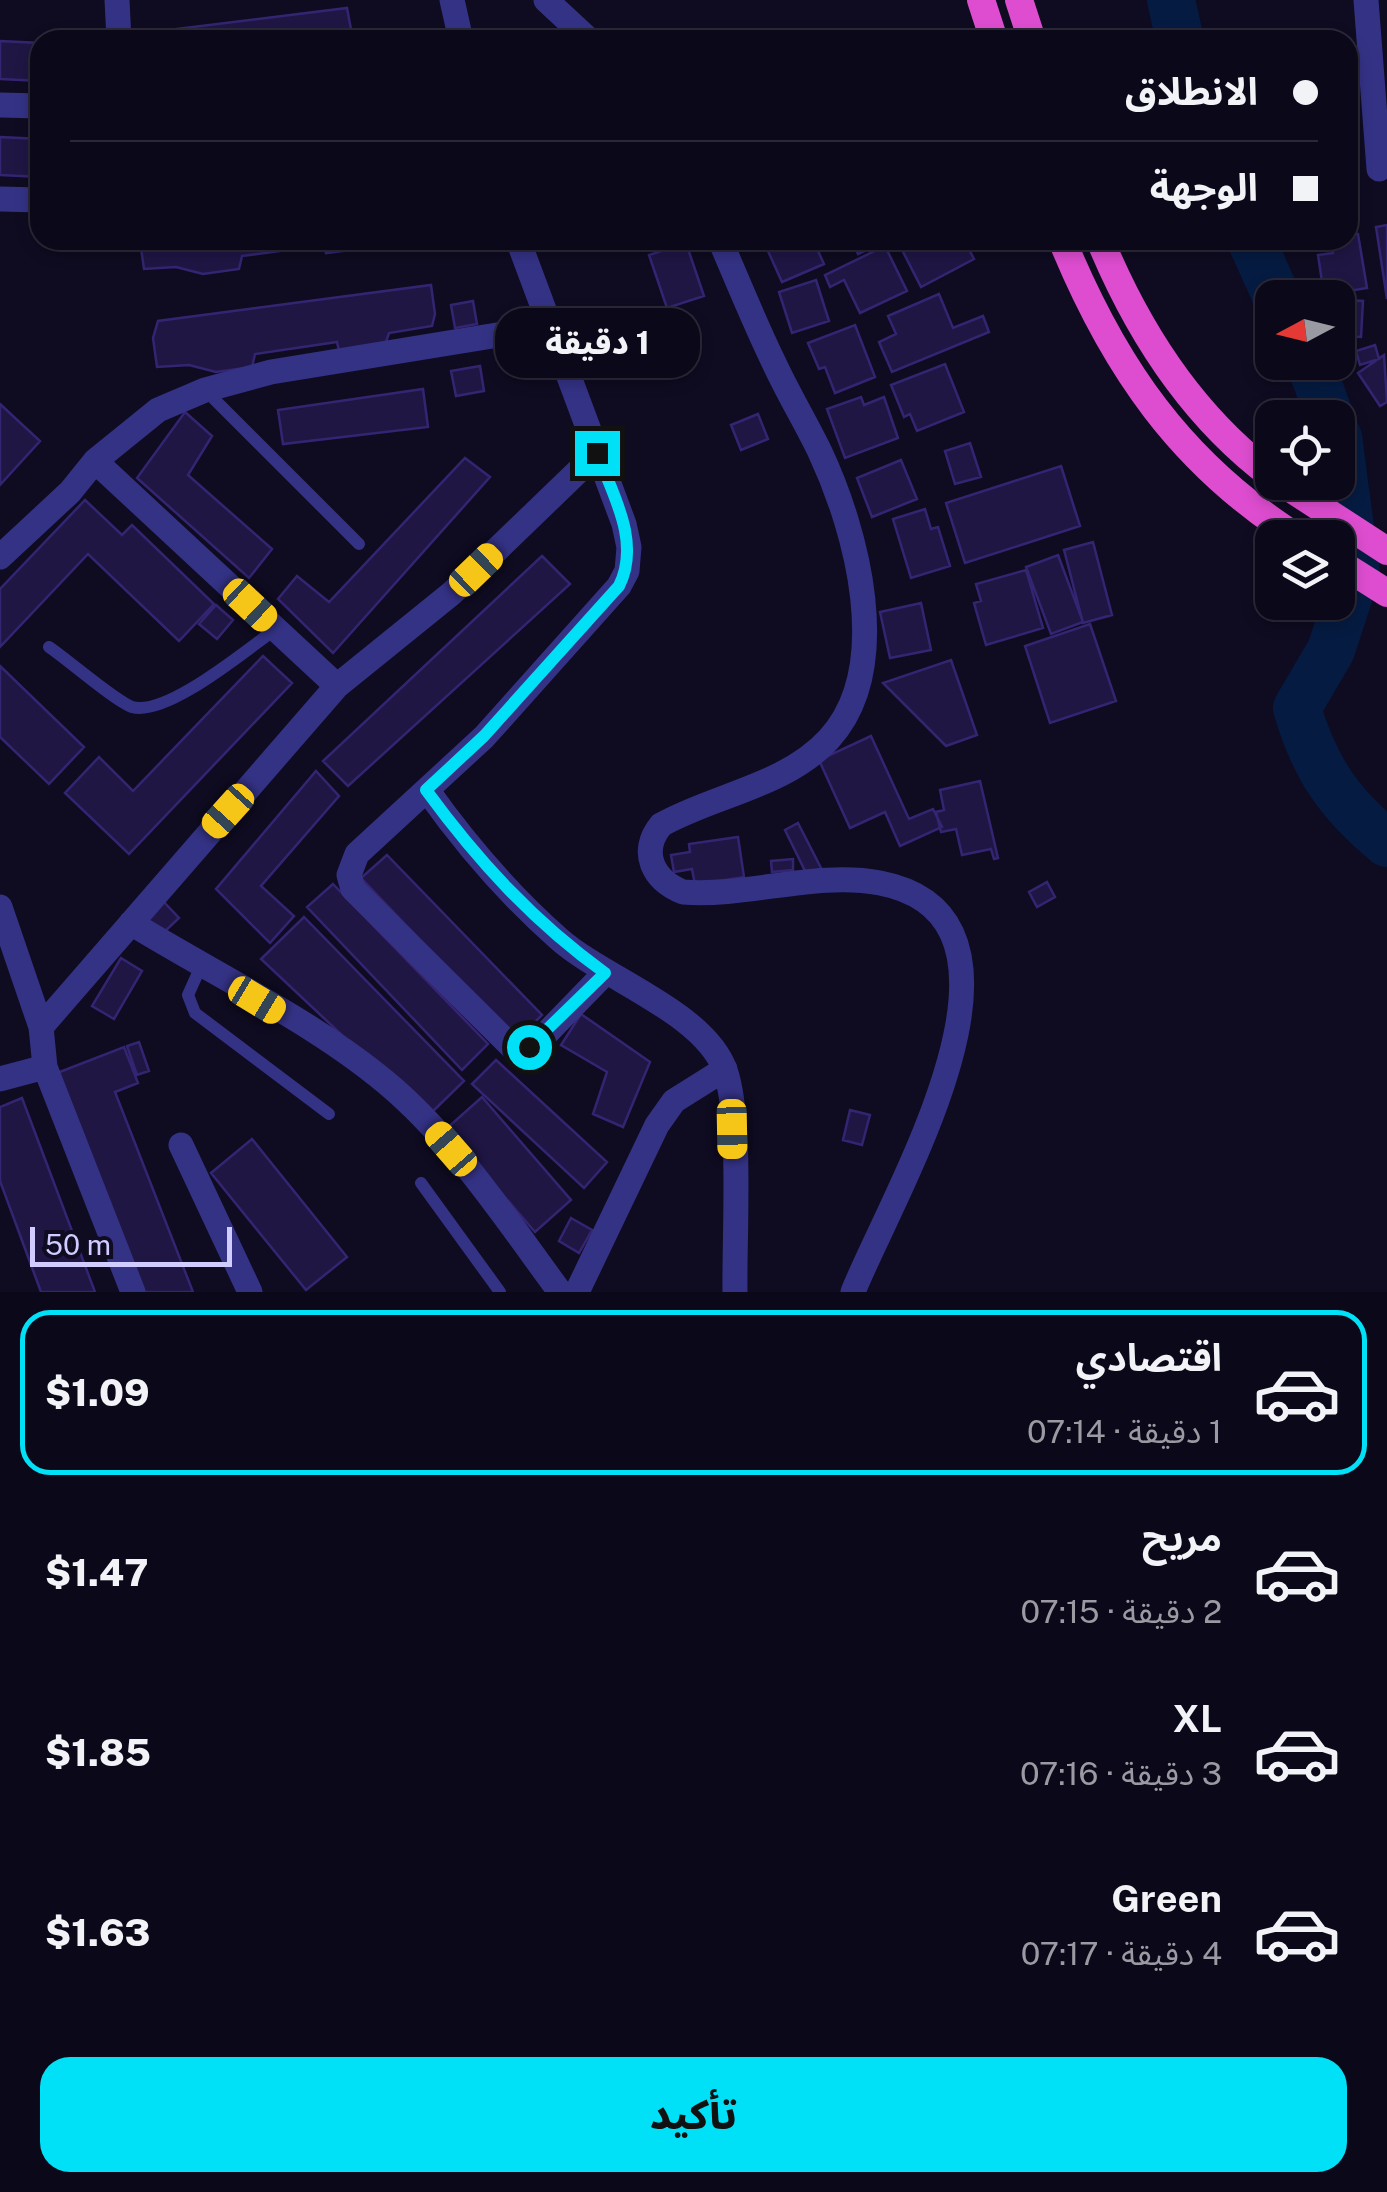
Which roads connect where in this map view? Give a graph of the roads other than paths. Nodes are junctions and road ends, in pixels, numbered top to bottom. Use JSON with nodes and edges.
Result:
{"nodes":[{"id":1,"x":117,"y":0,"type":"edge"},
{"id":2,"x":452,"y":0,"type":"edge"},
{"id":3,"x":546,"y":0,"type":"edge"},
{"id":4,"x":981,"y":0,"type":"edge"},
{"id":5,"x":1018,"y":0,"type":"edge"},
{"id":6,"x":1366,"y":0,"type":"edge"},
{"id":7,"x":118,"y":30,"type":"edge"},
{"id":8,"x":459,"y":30,"type":"edge"},
{"id":9,"x":579,"y":30,"type":"edge"},
{"id":10,"x":991,"y":30,"type":"edge"},
{"id":11,"x":1028,"y":30,"type":"edge"},
{"id":12,"x":0,"y":105,"type":"edge"},
{"id":13,"x":30,"y":106,"type":"edge"},
{"id":14,"x":1379,"y":169,"type":"dead end"},
{"id":15,"x":0,"y":200,"type":"edge"},
{"id":16,"x":30,"y":200,"type":"edge"},
{"id":17,"x":521,"y":250,"type":"edge"},
{"id":18,"x":725,"y":250,"type":"edge"},
{"id":19,"x":1066,"y":250,"type":"edge"},
{"id":20,"x":1104,"y":250,"type":"edge"},
{"id":21,"x":547,"y":326,"type":"junction"},
{"id":22,"x":205,"y":390,"type":"junction"},
{"id":23,"x":597,"y":453,"type":"junction"},
{"id":24,"x":1255,"y":457,"type":"edge"},
{"id":25,"x":95,"y":460,"type":"junction"},
{"id":26,"x":1308,"y":500,"type":"edge"},
{"id":27,"x":1271,"y":520,"type":"edge"},
{"id":28,"x":359,"y":544,"type":"dead end"},
{"id":29,"x":1387,"y":551,"type":"edge"},
{"id":30,"x":0,"y":557,"type":"edge"},
{"id":31,"x":1355,"y":573,"type":"edge"},
{"id":32,"x":1387,"y":593,"type":"edge"},
{"id":33,"x":276,"y":629,"type":"junction"},
{"id":34,"x":49,"y":646,"type":"dead end"},
{"id":35,"x":337,"y":686,"type":"junction"},
{"id":36,"x":426,"y":790,"type":"junction"},
{"id":37,"x":0,"y":907,"type":"edge"},
{"id":38,"x":131,"y":923,"type":"junction"},
{"id":39,"x":201,"y":966,"type":"junction"},
{"id":40,"x":605,"y":973,"type":"junction"},
{"id":41,"x":41,"y":1028,"type":"junction"},
{"id":42,"x":45,"y":1067,"type":"junction"},
{"id":43,"x":725,"y":1069,"type":"junction"},
{"id":44,"x":0,"y":1079,"type":"edge"},
{"id":45,"x":329,"y":1114,"type":"dead end"},
{"id":46,"x":181,"y":1145,"type":"dead end"},
{"id":47,"x":422,"y":1182,"type":"dead end"},
{"id":48,"x":132,"y":1292,"type":"edge"},
{"id":49,"x":250,"y":1292,"type":"edge"},
{"id":50,"x":500,"y":1292,"type":"edge"},
{"id":51,"x":560,"y":1292,"type":"edge"},
{"id":52,"x":577,"y":1292,"type":"edge"},
{"id":53,"x":735,"y":1292,"type":"edge"},
{"id":54,"x":853,"y":1292,"type":"edge"}],
"edges":[{"from":1,"to":7,"type":"street"},
{"from":2,"to":8,"type":"street"},
{"from":3,"to":9,"type":"street"},
{"from":4,"to":10,"type":"highway"},
{"from":5,"to":11,"type":"highway"},
{"from":6,"to":14,"type":"street"},
{"from":12,"to":13,"type":"street"},
{"from":15,"to":16,"type":"street"},
{"from":17,"to":21,"type":"street"},
{"from":18,"to":54,"type":"street"},
{"from":19,"to":27,"type":"highway"},
{"from":20,"to":24,"type":"highway"},
{"from":21,"to":22,"type":"street"},
{"from":21,"to":23,"type":"street"},
{"from":22,"to":25,"type":"street"},
{"from":22,"to":28,"type":"lane"},
{"from":23,"to":35,"type":"street"},
{"from":23,"to":36,"type":"street"},
{"from":25,"to":30,"type":"street"},
{"from":25,"to":33,"type":"street"},
{"from":26,"to":29,"type":"highway"},
{"from":31,"to":32,"type":"highway"},
{"from":33,"to":34,"type":"lane"},
{"from":33,"to":35,"type":"street"},
{"from":35,"to":38,"type":"street"},
{"from":36,"to":40,"type":"street"},
{"from":36,"to":40,"type":"street"},
{"from":37,"to":41,"type":"street"},
{"from":38,"to":39,"type":"street"},
{"from":38,"to":41,"type":"street"},
{"from":39,"to":45,"type":"lane"},
{"from":39,"to":51,"type":"street"},
{"from":40,"to":43,"type":"street"},
{"from":41,"to":42,"type":"street"},
{"from":42,"to":44,"type":"street"},
{"from":42,"to":48,"type":"street"},
{"from":43,"to":52,"type":"street"},
{"from":43,"to":53,"type":"street"},
{"from":46,"to":49,"type":"street"},
{"from":47,"to":50,"type":"lane"}]}
